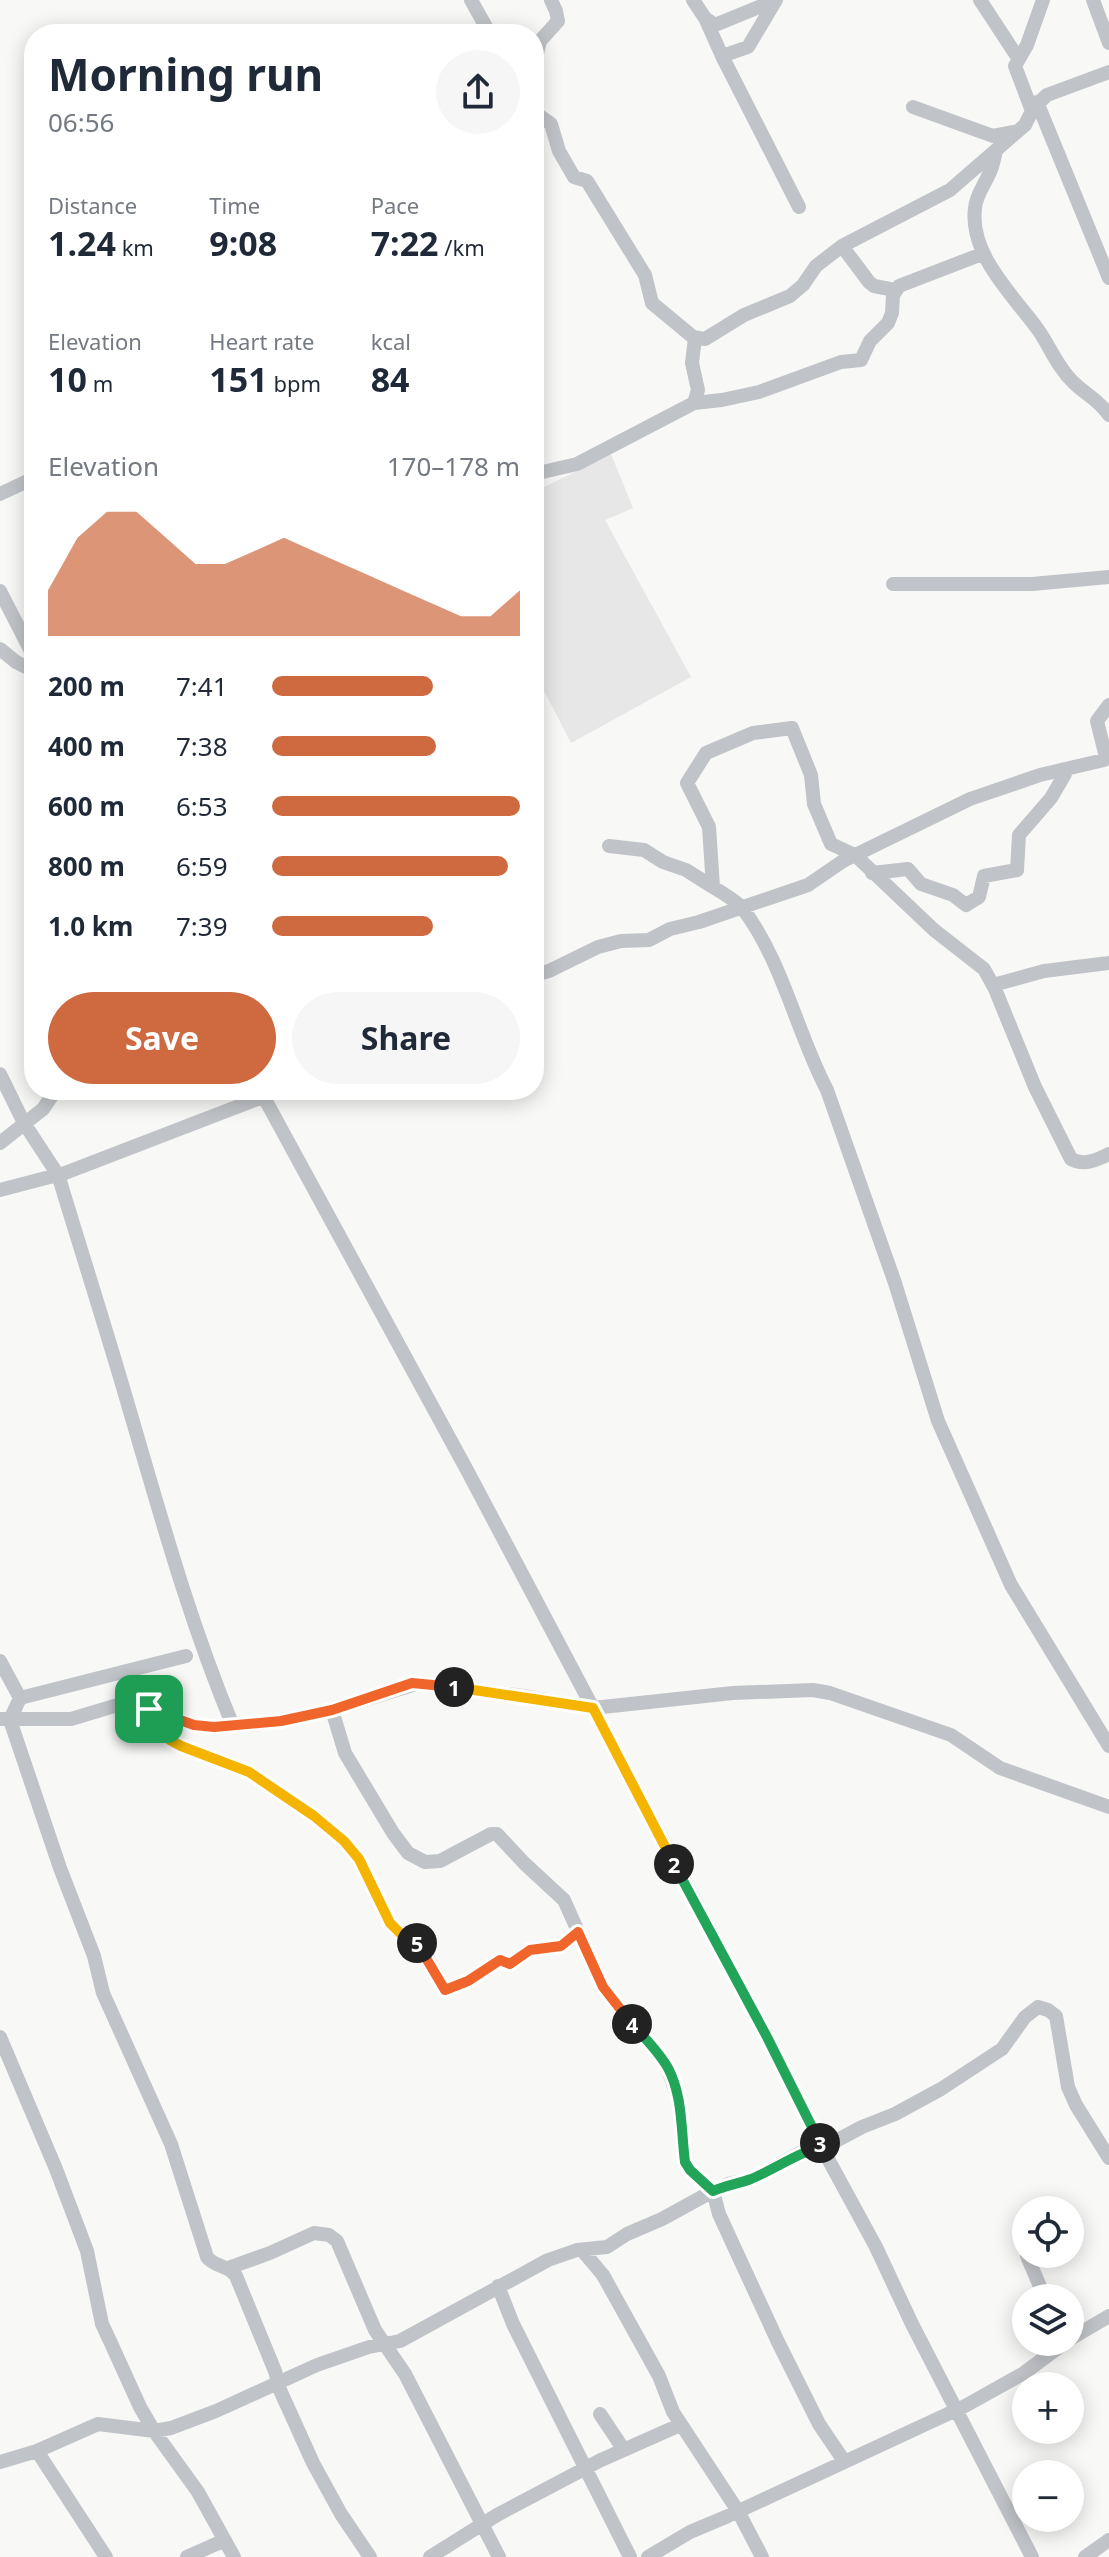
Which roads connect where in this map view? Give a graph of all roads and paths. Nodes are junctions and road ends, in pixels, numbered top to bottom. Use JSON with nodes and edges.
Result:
{"nodes":[{"id":1,"x":551,"y":0,"type":"edge"},
{"id":2,"x":693,"y":0,"type":"edge"},
{"id":3,"x":776,"y":0,"type":"edge"},
{"id":4,"x":980,"y":0,"type":"edge"},
{"id":5,"x":1043,"y":0,"type":"edge"},
{"id":6,"x":1093,"y":0,"type":"edge"},
{"id":7,"x":477,"y":2,"type":"edge"},
{"id":8,"x":705,"y":18,"type":"junction"},
{"id":9,"x":486,"y":24,"type":"edge"},
{"id":10,"x":544,"y":37,"type":"edge"},
{"id":11,"x":1109,"y":43,"type":"edge"},
{"id":12,"x":722,"y":56,"type":"junction"},
{"id":13,"x":1018,"y":58,"type":"junction"},
{"id":14,"x":1109,"y":72,"type":"edge"},
{"id":15,"x":1035,"y":106,"type":"junction"},
{"id":16,"x":913,"y":107,"type":"dead end"},
{"id":17,"x":544,"y":119,"type":"edge"},
{"id":18,"x":1019,"y":132,"type":"junction"},
{"id":19,"x":996,"y":151,"type":"junction"},
{"id":20,"x":799,"y":207,"type":"dead end"},
{"id":21,"x":842,"y":246,"type":"junction"},
{"id":22,"x":982,"y":254,"type":"junction"},
{"id":23,"x":1109,"y":278,"type":"edge"},
{"id":24,"x":895,"y":290,"type":"junction"},
{"id":25,"x":695,"y":338,"type":"junction"},
{"id":26,"x":694,"y":403,"type":"junction"},
{"id":27,"x":1109,"y":415,"type":"edge"},
{"id":28,"x":544,"y":472,"type":"edge"},
{"id":29,"x":24,"y":483,"type":"edge"},
{"id":30,"x":0,"y":494,"type":"edge"},
{"id":31,"x":1109,"y":577,"type":"edge"},
{"id":32,"x":893,"y":584,"type":"dead end"},
{"id":33,"x":0,"y":591,"type":"edge"},
{"id":34,"x":24,"y":638,"type":"edge"},
{"id":35,"x":0,"y":649,"type":"edge"},
{"id":36,"x":24,"y":666,"type":"edge"},
{"id":37,"x":1109,"y":705,"type":"edge"},
{"id":38,"x":1065,"y":774,"type":"dead end"},
{"id":39,"x":609,"y":846,"type":"dead end"},
{"id":40,"x":855,"y":855,"type":"junction"},
{"id":41,"x":872,"y":873,"type":"junction"},
{"id":42,"x":713,"y":887,"type":"junction"},
{"id":43,"x":741,"y":907,"type":"junction"},
{"id":44,"x":1109,"y":963,"type":"edge"},
{"id":45,"x":544,"y":972,"type":"edge"},
{"id":46,"x":993,"y":985,"type":"junction"},
{"id":47,"x":0,"y":1074,"type":"edge"},
{"id":48,"x":49,"y":1100,"type":"edge"},
{"id":49,"x":246,"y":1100,"type":"edge"},
{"id":50,"x":263,"y":1100,"type":"edge"},
{"id":51,"x":24,"y":1123,"type":"junction"},
{"id":52,"x":0,"y":1143,"type":"edge"},
{"id":53,"x":1109,"y":1154,"type":"edge"},
{"id":54,"x":59,"y":1178,"type":"junction"},
{"id":55,"x":0,"y":1190,"type":"edge"},
{"id":56,"x":186,"y":1656,"type":"dead end"},
{"id":57,"x":0,"y":1661,"type":"edge"},
{"id":58,"x":20,"y":1698,"type":"junction"},
{"id":59,"x":593,"y":1708,"type":"junction"},
{"id":60,"x":149,"y":1709,"type":"junction"},
{"id":61,"x":332,"y":1710,"type":"junction"},
{"id":62,"x":5,"y":1719,"type":"edge"},
{"id":63,"x":233,"y":1726,"type":"junction"},
{"id":64,"x":1109,"y":1746,"type":"edge"},
{"id":65,"x":1109,"y":1807,"type":"edge"},
{"id":66,"x":578,"y":1932,"type":"junction"},
{"id":67,"x":1,"y":2046,"type":"edge"},
{"id":68,"x":821,"y":2146,"type":"junction"},
{"id":69,"x":1109,"y":2158,"type":"edge"},
{"id":70,"x":713,"y":2191,"type":"junction"},
{"id":71,"x":582,"y":2250,"type":"junction"},
{"id":72,"x":228,"y":2268,"type":"junction"},
{"id":73,"x":498,"y":2286,"type":"junction"},
{"id":74,"x":1109,"y":2316,"type":"edge"},
{"id":75,"x":1084,"y":2331,"type":"edge"},
{"id":76,"x":386,"y":2344,"type":"junction"},
{"id":77,"x":1047,"y":2356,"type":"edge"},
{"id":78,"x":279,"y":2382,"type":"junction"},
{"id":79,"x":955,"y":2411,"type":"junction"},
{"id":80,"x":600,"y":2414,"type":"dead end"},
{"id":81,"x":680,"y":2425,"type":"junction"},
{"id":82,"x":154,"y":2431,"type":"junction"},
{"id":83,"x":624,"y":2450,"type":"junction"},
{"id":84,"x":37,"y":2451,"type":"junction"},
{"id":85,"x":844,"y":2461,"type":"junction"},
{"id":86,"x":0,"y":2462,"type":"edge"},
{"id":87,"x":586,"y":2469,"type":"junction"},
{"id":88,"x":738,"y":2511,"type":"junction"},
{"id":89,"x":483,"y":2522,"type":"junction"},
{"id":90,"x":225,"y":2540,"type":"junction"},
{"id":91,"x":1109,"y":2540,"type":"edge"},
{"id":92,"x":106,"y":2557,"type":"edge"},
{"id":93,"x":187,"y":2557,"type":"edge"},
{"id":94,"x":234,"y":2557,"type":"edge"},
{"id":95,"x":370,"y":2557,"type":"edge"},
{"id":96,"x":430,"y":2557,"type":"edge"},
{"id":97,"x":499,"y":2557,"type":"edge"},
{"id":98,"x":630,"y":2557,"type":"edge"},
{"id":99,"x":648,"y":2557,"type":"edge"},
{"id":100,"x":762,"y":2557,"type":"edge"},
{"id":101,"x":1032,"y":2557,"type":"edge"},
{"id":102,"x":1085,"y":2557,"type":"edge"}],
"edges":[{"from":1,"to":10,"type":"street"},
{"from":2,"to":8,"type":"street"},
{"from":3,"to":8,"type":"street"},
{"from":3,"to":12,"type":"street"},
{"from":4,"to":13,"type":"street"},
{"from":5,"to":13,"type":"street"},
{"from":6,"to":11,"type":"street"},
{"from":7,"to":9,"type":"street"},
{"from":8,"to":12,"type":"street"},
{"from":12,"to":20,"type":"street"},
{"from":13,"to":15,"type":"street"},
{"from":14,"to":15,"type":"street"},
{"from":15,"to":18,"type":"street"},
{"from":15,"to":23,"type":"street"},
{"from":16,"to":18,"type":"street"},
{"from":17,"to":25,"type":"street"},
{"from":18,"to":19,"type":"street"},
{"from":19,"to":21,"type":"street"},
{"from":19,"to":22,"type":"street"},
{"from":21,"to":24,"type":"street"},
{"from":21,"to":25,"type":"street"},
{"from":22,"to":24,"type":"street"},
{"from":22,"to":27,"type":"street"},
{"from":24,"to":26,"type":"street"},
{"from":25,"to":26,"type":"street"},
{"from":26,"to":28,"type":"street"},
{"from":29,"to":30,"type":"street"},
{"from":31,"to":32,"type":"street"},
{"from":33,"to":34,"type":"street"},
{"from":35,"to":36,"type":"street"},
{"from":37,"to":40,"type":"street"},
{"from":38,"to":41,"type":"street"},
{"from":39,"to":42,"type":"street"},
{"from":40,"to":41,"type":"street"},
{"from":40,"to":42,"type":"street"},
{"from":40,"to":43,"type":"street"},
{"from":41,"to":46,"type":"street"},
{"from":42,"to":43,"type":"street"},
{"from":43,"to":45,"type":"street"},
{"from":43,"to":64,"type":"street"},
{"from":44,"to":46,"type":"street"},
{"from":46,"to":53,"type":"street"},
{"from":47,"to":51,"type":"street"},
{"from":48,"to":51,"type":"street"},
{"from":49,"to":54,"type":"street"},
{"from":50,"to":59,"type":"street"},
{"from":51,"to":52,"type":"street"},
{"from":51,"to":54,"type":"street"},
{"from":54,"to":55,"type":"street"},
{"from":54,"to":63,"type":"street"},
{"from":56,"to":58,"type":"street"},
{"from":57,"to":58,"type":"street"},
{"from":58,"to":62,"type":"street"},
{"from":59,"to":61,"type":"street"},
{"from":59,"to":65,"type":"street"},
{"from":59,"to":68,"type":"street"},
{"from":60,"to":62,"type":"street"},
{"from":60,"to":63,"type":"street"},
{"from":60,"to":66,"type":"street"},
{"from":61,"to":63,"type":"street"},
{"from":61,"to":66,"type":"street"},
{"from":62,"to":72,"type":"street"},
{"from":66,"to":70,"type":"street"},
{"from":67,"to":82,"type":"street"},
{"from":68,"to":69,"type":"street"},
{"from":68,"to":70,"type":"street"},
{"from":68,"to":79,"type":"street"},
{"from":70,"to":71,"type":"street"},
{"from":70,"to":85,"type":"street"},
{"from":71,"to":73,"type":"street"},
{"from":71,"to":81,"type":"street"},
{"from":72,"to":76,"type":"street"},
{"from":72,"to":78,"type":"street"},
{"from":73,"to":76,"type":"street"},
{"from":73,"to":87,"type":"street"},
{"from":74,"to":75,"type":"street"},
{"from":76,"to":78,"type":"street"},
{"from":76,"to":89,"type":"street"},
{"from":77,"to":79,"type":"street"},
{"from":78,"to":82,"type":"street"},
{"from":78,"to":95,"type":"street"},
{"from":79,"to":85,"type":"street"},
{"from":79,"to":101,"type":"street"},
{"from":80,"to":83,"type":"street"},
{"from":81,"to":83,"type":"street"},
{"from":81,"to":88,"type":"street"},
{"from":82,"to":84,"type":"street"},
{"from":82,"to":90,"type":"street"},
{"from":83,"to":87,"type":"street"},
{"from":84,"to":86,"type":"street"},
{"from":84,"to":92,"type":"street"},
{"from":85,"to":88,"type":"street"},
{"from":87,"to":89,"type":"street"},
{"from":87,"to":98,"type":"street"},
{"from":88,"to":99,"type":"street"},
{"from":88,"to":100,"type":"street"},
{"from":89,"to":96,"type":"street"},
{"from":89,"to":97,"type":"street"},
{"from":90,"to":93,"type":"street"},
{"from":90,"to":94,"type":"street"},
{"from":91,"to":102,"type":"street"}]}
